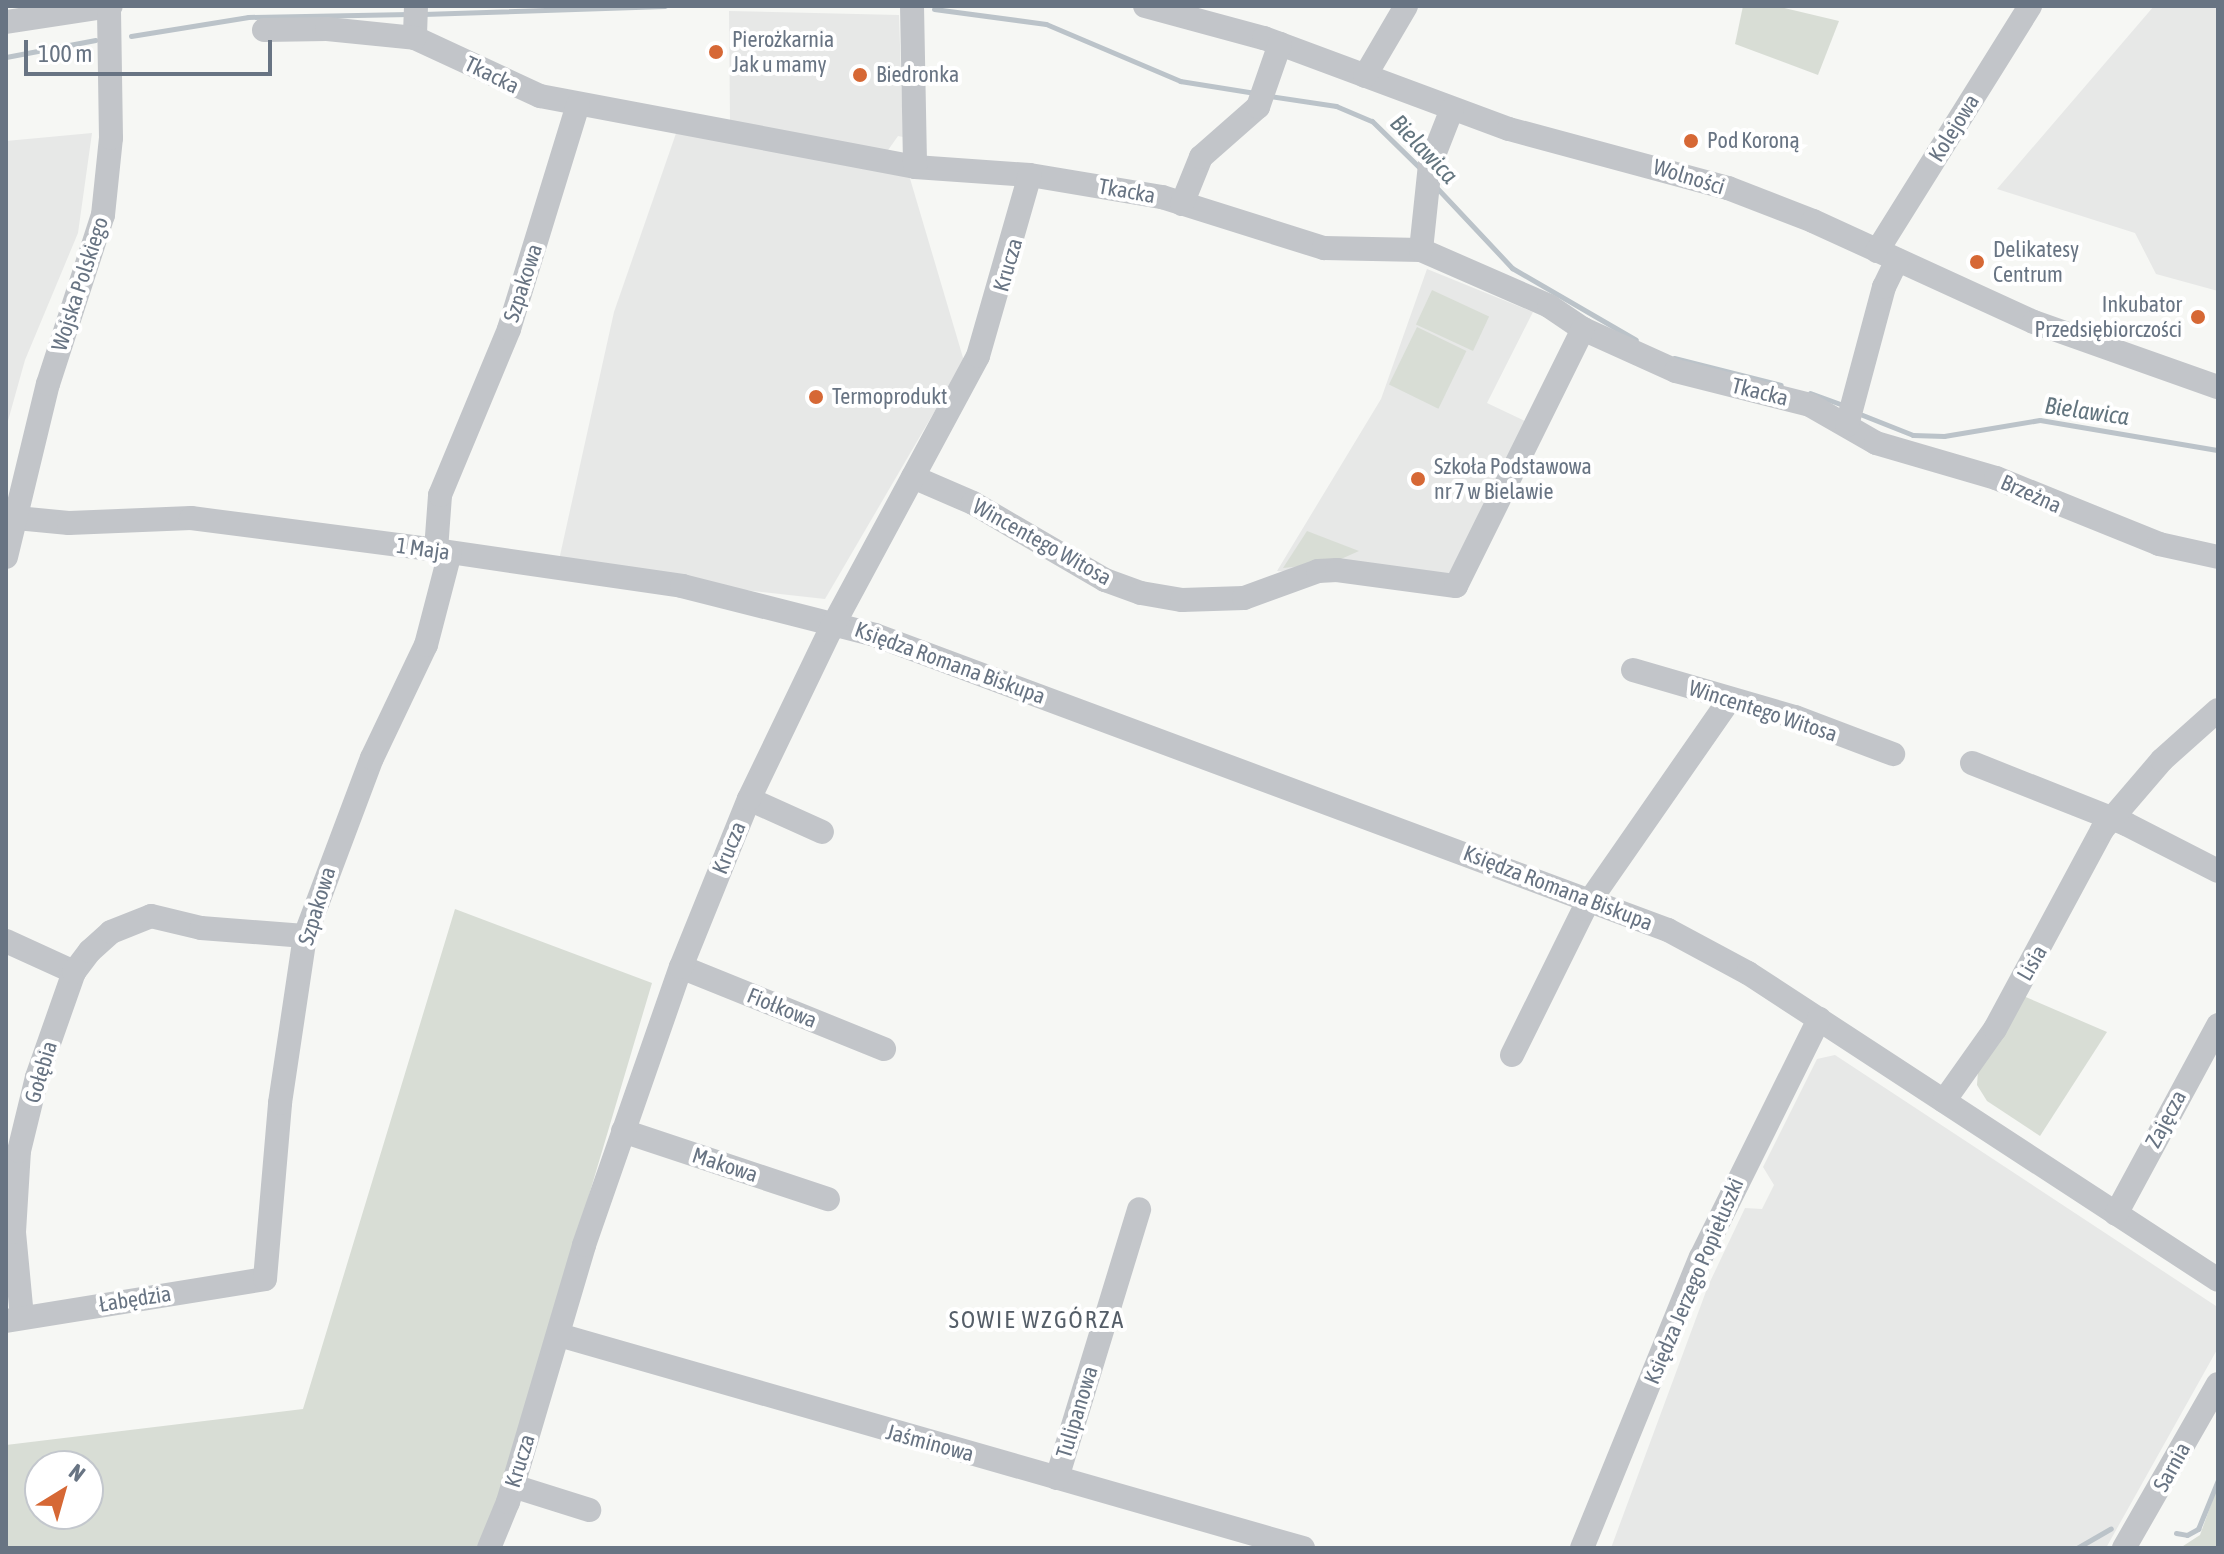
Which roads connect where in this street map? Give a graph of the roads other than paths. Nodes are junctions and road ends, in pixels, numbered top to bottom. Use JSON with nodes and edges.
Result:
{"nodes":[{"id":1,"x":110,"y":6,"type":"edge"},
{"id":2,"x":912,"y":6,"type":"edge"},
{"id":3,"x":1145,"y":6,"type":"edge"},
{"id":4,"x":1406,"y":6,"type":"edge"},
{"id":5,"x":2030,"y":6,"type":"edge"},
{"id":6,"x":6,"y":22,"type":"edge"},
{"id":7,"x":416,"y":23,"type":"edge"},
{"id":8,"x":264,"y":30,"type":"dead end"},
{"id":9,"x":1280,"y":44,"type":"junction"},
{"id":10,"x":1365,"y":76,"type":"junction"},
{"id":11,"x":578,"y":105,"type":"junction"},
{"id":12,"x":1452,"y":109,"type":"junction"},
{"id":13,"x":915,"y":167,"type":"junction"},
{"id":14,"x":1030,"y":175,"type":"junction"},
{"id":15,"x":1182,"y":204,"type":"junction"},
{"id":16,"x":1421,"y":250,"type":"junction"},
{"id":17,"x":1887,"y":255,"type":"junction"},
{"id":18,"x":1583,"y":329,"type":"junction"},
{"id":19,"x":2218,"y":387,"type":"edge"},
{"id":20,"x":1847,"y":425,"type":"junction"},
{"id":21,"x":913,"y":477,"type":"junction"},
{"id":22,"x":11,"y":518,"type":"edge"},
{"id":23,"x":443,"y":552,"type":"junction"},
{"id":24,"x":6,"y":557,"type":"edge"},
{"id":25,"x":2218,"y":557,"type":"edge"},
{"id":26,"x":835,"y":621,"type":"junction"},
{"id":27,"x":1633,"y":670,"type":"dead end"},
{"id":28,"x":1730,"y":699,"type":"junction"},
{"id":29,"x":2218,"y":710,"type":"edge"},
{"id":30,"x":1893,"y":754,"type":"dead end"},
{"id":31,"x":1972,"y":763,"type":"dead end"},
{"id":32,"x":749,"y":799,"type":"junction"},
{"id":33,"x":2111,"y":819,"type":"junction"},
{"id":34,"x":822,"y":832,"type":"dead end"},
{"id":35,"x":2218,"y":871,"type":"edge"},
{"id":36,"x":1591,"y":899,"type":"junction"},
{"id":37,"x":305,"y":936,"type":"junction"},
{"id":38,"x":6,"y":941,"type":"edge"},
{"id":39,"x":681,"y":967,"type":"junction"},
{"id":40,"x":74,"y":972,"type":"junction"},
{"id":41,"x":1819,"y":1019,"type":"junction"},
{"id":42,"x":2218,"y":1025,"type":"edge"},
{"id":43,"x":884,"y":1049,"type":"dead end"},
{"id":44,"x":1512,"y":1055,"type":"dead end"},
{"id":45,"x":1944,"y":1101,"type":"junction"},
{"id":46,"x":623,"y":1131,"type":"junction"},
{"id":47,"x":828,"y":1199,"type":"dead end"},
{"id":48,"x":1139,"y":1209,"type":"dead end"},
{"id":49,"x":2116,"y":1214,"type":"junction"},
{"id":50,"x":265,"y":1279,"type":"joint"},
{"id":51,"x":2218,"y":1280,"type":"edge"},
{"id":52,"x":14,"y":1319,"type":"edge"},
{"id":53,"x":559,"y":1335,"type":"junction"},
{"id":54,"x":2218,"y":1384,"type":"edge"},
{"id":55,"x":1057,"y":1478,"type":"junction"},
{"id":56,"x":513,"y":1486,"type":"junction"},
{"id":57,"x":589,"y":1510,"type":"dead end"},
{"id":58,"x":489,"y":1548,"type":"edge"},
{"id":59,"x":1303,"y":1548,"type":"edge"},
{"id":60,"x":1582,"y":1548,"type":"edge"},
{"id":61,"x":2124,"y":1548,"type":"edge"}],
"edges":[{"from":1,"to":6,"type":"street"},
{"from":1,"to":22,"type":"street","name":"Wojska Polskiego"},
{"from":2,"to":13,"type":"street"},
{"from":3,"to":9,"type":"street","name":"Wolności"},
{"from":4,"to":10,"type":"street"},
{"from":5,"to":17,"type":"street","name":"Kolejowa"},
{"from":7,"to":8,"type":"street"},
{"from":7,"to":11,"type":"street","name":"Tkacka"},
{"from":9,"to":10,"type":"street","name":"Wolności"},
{"from":9,"to":15,"type":"street"},
{"from":10,"to":12,"type":"street","name":"Wolności"},
{"from":11,"to":13,"type":"street","name":"Tkacka"},
{"from":11,"to":23,"type":"street","name":"Szpakowa"},
{"from":12,"to":16,"type":"street"},
{"from":12,"to":17,"type":"street","name":"Wolności"},
{"from":13,"to":14,"type":"street","name":"Tkacka"},
{"from":14,"to":15,"type":"street","name":"Tkacka"},
{"from":14,"to":21,"type":"street","name":"Krucza"},
{"from":15,"to":16,"type":"street","name":"Tkacka"},
{"from":16,"to":18,"type":"street","name":"Tkacka"},
{"from":17,"to":19,"type":"street","name":"Wolności"},
{"from":17,"to":20,"type":"street","name":"Kolejowa"},
{"from":18,"to":20,"type":"street","name":"Tkacka"},
{"from":18,"to":21,"type":"street","name":"Wincentego Witosa"},
{"from":20,"to":25,"type":"street","name":"Brzeżna"},
{"from":21,"to":26,"type":"street","name":"Krucza"},
{"from":22,"to":23,"type":"street","name":"1 Maja"},
{"from":22,"to":24,"type":"street","name":"Wojska Polskiego"},
{"from":23,"to":26,"type":"street","name":"1 Maja"},
{"from":23,"to":37,"type":"street","name":"Szpakowa"},
{"from":26,"to":32,"type":"street","name":"Krucza"},
{"from":26,"to":36,"type":"street","name":"Księdza Romana Biskupa"},
{"from":27,"to":28,"type":"street","name":"Wincentego Witosa"},
{"from":28,"to":30,"type":"street","name":"Wincentego Witosa"},
{"from":28,"to":36,"type":"street"},
{"from":29,"to":33,"type":"street"},
{"from":31,"to":33,"type":"street"},
{"from":32,"to":34,"type":"street"},
{"from":32,"to":39,"type":"street","name":"Krucza"},
{"from":33,"to":35,"type":"street"},
{"from":33,"to":45,"type":"street","name":"Lisia"},
{"from":36,"to":41,"type":"street","name":"Księdza Romana Biskupa"},
{"from":36,"to":44,"type":"street"},
{"from":37,"to":40,"type":"street"},
{"from":37,"to":50,"type":"street","name":"Szpakowa"},
{"from":38,"to":40,"type":"street"},
{"from":39,"to":43,"type":"street","name":"Fiołkowa"},
{"from":39,"to":46,"type":"street","name":"Krucza"},
{"from":40,"to":52,"type":"street","name":"Gołębia"},
{"from":41,"to":45,"type":"street","name":"Księdza Romana Biskupa"},
{"from":41,"to":60,"type":"street","name":"Księdza Jerzego Popiełuszki"},
{"from":42,"to":49,"type":"street","name":"Zajęcza"},
{"from":45,"to":49,"type":"street","name":"Księdza Romana Biskupa"},
{"from":46,"to":47,"type":"street","name":"Makowa"},
{"from":46,"to":53,"type":"street","name":"Krucza"},
{"from":48,"to":55,"type":"street","name":"Tulipanowa"},
{"from":49,"to":51,"type":"street","name":"Księdza Romana Biskupa"},
{"from":50,"to":52,"type":"street","name":"Łabędzia"},
{"from":53,"to":55,"type":"street","name":"Jaśminowa"},
{"from":53,"to":56,"type":"street","name":"Krucza"},
{"from":54,"to":61,"type":"street","name":"Sarnia"},
{"from":55,"to":59,"type":"street","name":"Jaśminowa"},
{"from":56,"to":57,"type":"street"},
{"from":56,"to":58,"type":"street","name":"Krucza"}]}
